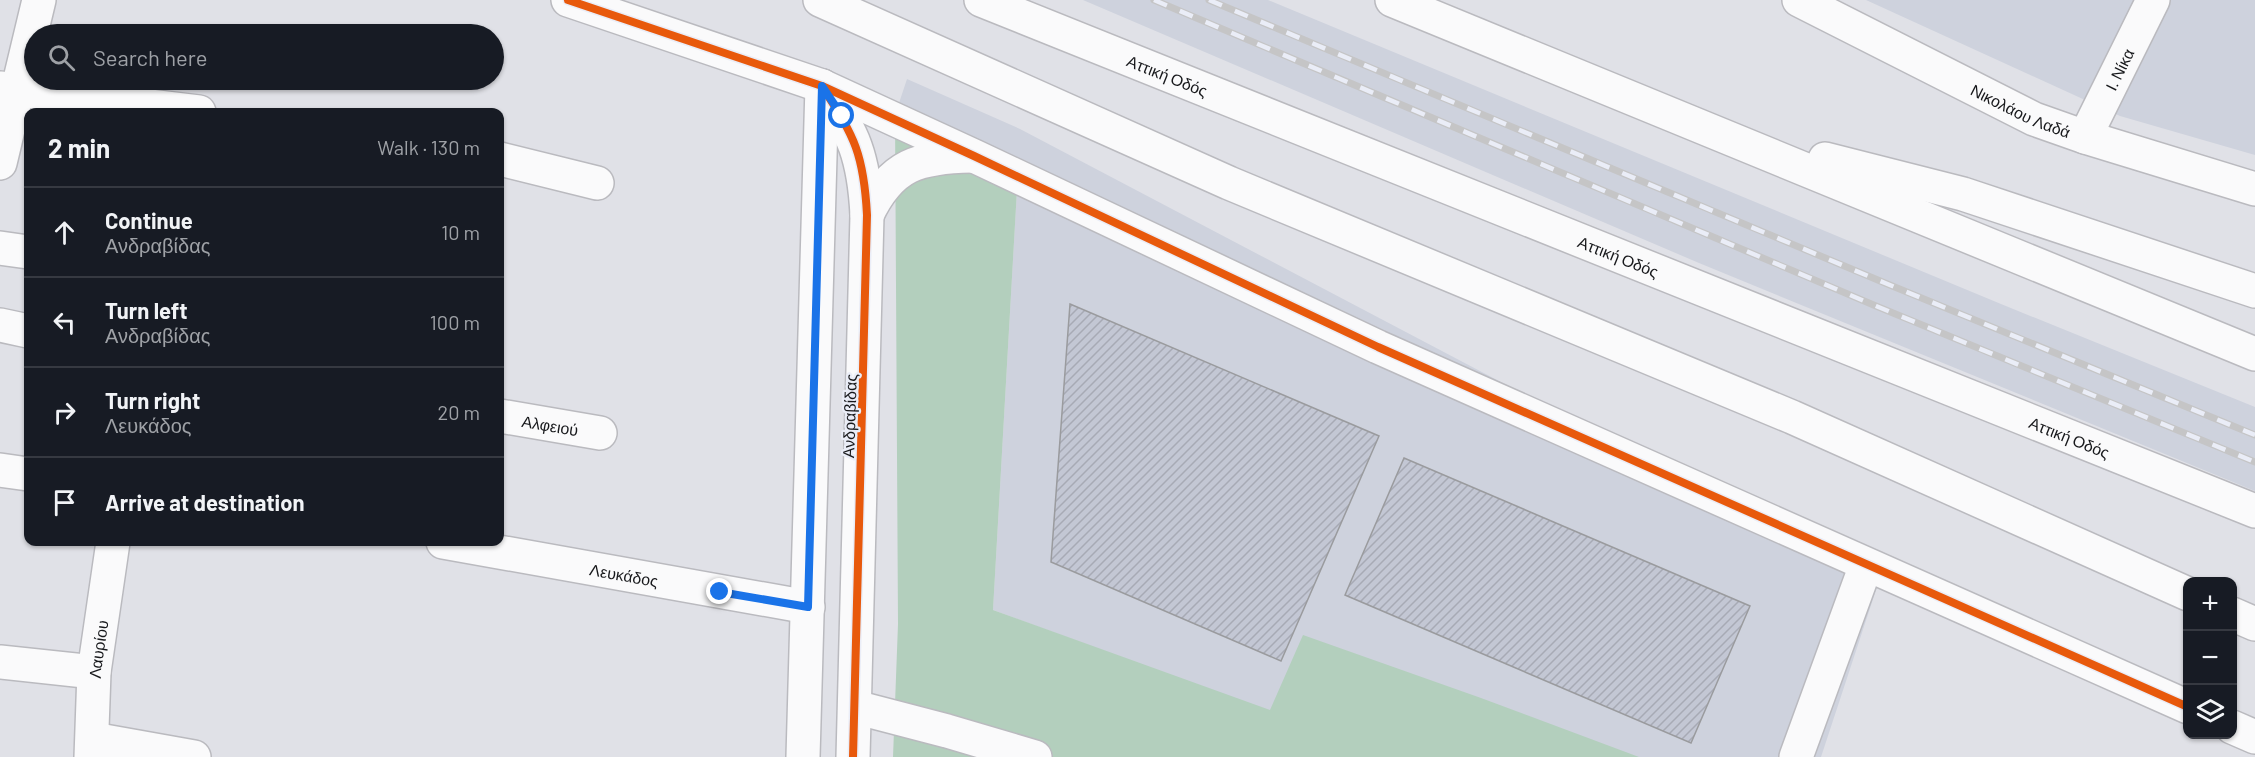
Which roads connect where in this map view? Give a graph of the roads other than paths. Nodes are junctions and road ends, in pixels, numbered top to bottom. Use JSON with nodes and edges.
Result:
{"nodes":[{"id":1,"x":39,"y":0,"type":"edge"},
{"id":2,"x":568,"y":0,"type":"edge"},
{"id":3,"x":820,"y":0,"type":"edge"},
{"id":4,"x":981,"y":0,"type":"edge"},
{"id":5,"x":1392,"y":0,"type":"edge"},
{"id":6,"x":1799,"y":0,"type":"edge"},
{"id":7,"x":2153,"y":0,"type":"edge"},
{"id":8,"x":31,"y":24,"type":"edge"},
{"id":9,"x":24,"y":43,"type":"edge"},
{"id":10,"x":822,"y":86,"type":"junction"},
{"id":11,"x":8,"y":89,"type":"edge"},
{"id":12,"x":166,"y":108,"type":"edge"},
{"id":13,"x":1713,"y":131,"type":"junction"},
{"id":14,"x":2085,"y":137,"type":"junction"},
{"id":15,"x":974,"y":156,"type":"junction"},
{"id":16,"x":504,"y":160,"type":"edge"},
{"id":17,"x":0,"y":163,"type":"edge"},
{"id":18,"x":597,"y":183,"type":"dead end"},
{"id":19,"x":2255,"y":189,"type":"edge"},
{"id":20,"x":867,"y":215,"type":"junction"},
{"id":21,"x":0,"y":248,"type":"edge"},
{"id":22,"x":24,"y":251,"type":"edge"},
{"id":23,"x":2255,"y":291,"type":"edge"},
{"id":24,"x":0,"y":326,"type":"edge"},
{"id":25,"x":24,"y":330,"type":"edge"},
{"id":26,"x":2255,"y":354,"type":"edge"},
{"id":27,"x":504,"y":417,"type":"edge"},
{"id":28,"x":600,"y":433,"type":"dead end"},
{"id":29,"x":0,"y":470,"type":"edge"},
{"id":30,"x":24,"y":473,"type":"edge"},
{"id":31,"x":2255,"y":511,"type":"edge"},
{"id":32,"x":112,"y":546,"type":"edge"},
{"id":33,"x":465,"y":546,"type":"edge"},
{"id":34,"x":1866,"y":566,"type":"junction"},
{"id":35,"x":2183,"y":592,"type":"edge"},
{"id":36,"x":808,"y":607,"type":"junction"},
{"id":37,"x":2237,"y":616,"type":"edge"},
{"id":38,"x":2255,"y":624,"type":"edge"},
{"id":39,"x":0,"y":662,"type":"edge"},
{"id":40,"x":94,"y":672,"type":"junction"},
{"id":41,"x":2183,"y":705,"type":"edge"},
{"id":42,"x":855,"y":707,"type":"junction"},
{"id":43,"x":2237,"y":729,"type":"edge"},
{"id":44,"x":2255,"y":737,"type":"edge"},
{"id":45,"x":92,"y":748,"type":"edge"},
{"id":46,"x":194,"y":757,"type":"edge"},
{"id":47,"x":803,"y":757,"type":"edge"},
{"id":48,"x":853,"y":757,"type":"edge"},
{"id":49,"x":1035,"y":757,"type":"edge"},
{"id":50,"x":1796,"y":757,"type":"edge"}],
"edges":[{"from":1,"to":8,"type":"main road"},
{"from":2,"to":10,"type":"main road"},
{"from":3,"to":35,"type":"main road"},
{"from":4,"to":31,"type":"main road","name":"Αττική Οδός"},
{"from":5,"to":13,"type":"main road"},
{"from":6,"to":14,"type":"main road","name":"Νικολάου Λαδά"},
{"from":7,"to":14,"type":"main road","name":"Ι. Νίκα"},
{"from":9,"to":11,"type":"main road"},
{"from":10,"to":15,"type":"main road"},
{"from":10,"to":20,"type":"main road","name":"Ανδραβίδας"},
{"from":10,"to":36,"type":"main road"},
{"from":11,"to":12,"type":"main road"},
{"from":11,"to":17,"type":"main road"},
{"from":13,"to":23,"type":"main road"},
{"from":13,"to":26,"type":"main road"},
{"from":14,"to":19,"type":"main road","name":"Νικολάου Λαδά"},
{"from":15,"to":20,"type":"main road"},
{"from":15,"to":34,"type":"main road"},
{"from":16,"to":18,"type":"main road"},
{"from":20,"to":42,"type":"main road","name":"Ανδραβίδας"},
{"from":21,"to":22,"type":"main road"},
{"from":24,"to":25,"type":"main road"},
{"from":27,"to":28,"type":"main road","name":"Αλφειού"},
{"from":29,"to":30,"type":"main road"},
{"from":32,"to":40,"type":"main road","name":"Λαυρίου"},
{"from":33,"to":36,"type":"main road","name":"Λευκάδος"},
{"from":34,"to":41,"type":"main road"},
{"from":34,"to":50,"type":"main road"},
{"from":36,"to":47,"type":"main road"},
{"from":37,"to":38,"type":"main road"},
{"from":39,"to":40,"type":"main road"},
{"from":40,"to":45,"type":"main road","name":"Λαυρίου"},
{"from":42,"to":48,"type":"main road","name":"Ανδραβίδας"},
{"from":42,"to":49,"type":"main road"},
{"from":43,"to":44,"type":"main road"},
{"from":45,"to":46,"type":"main road"}]}
